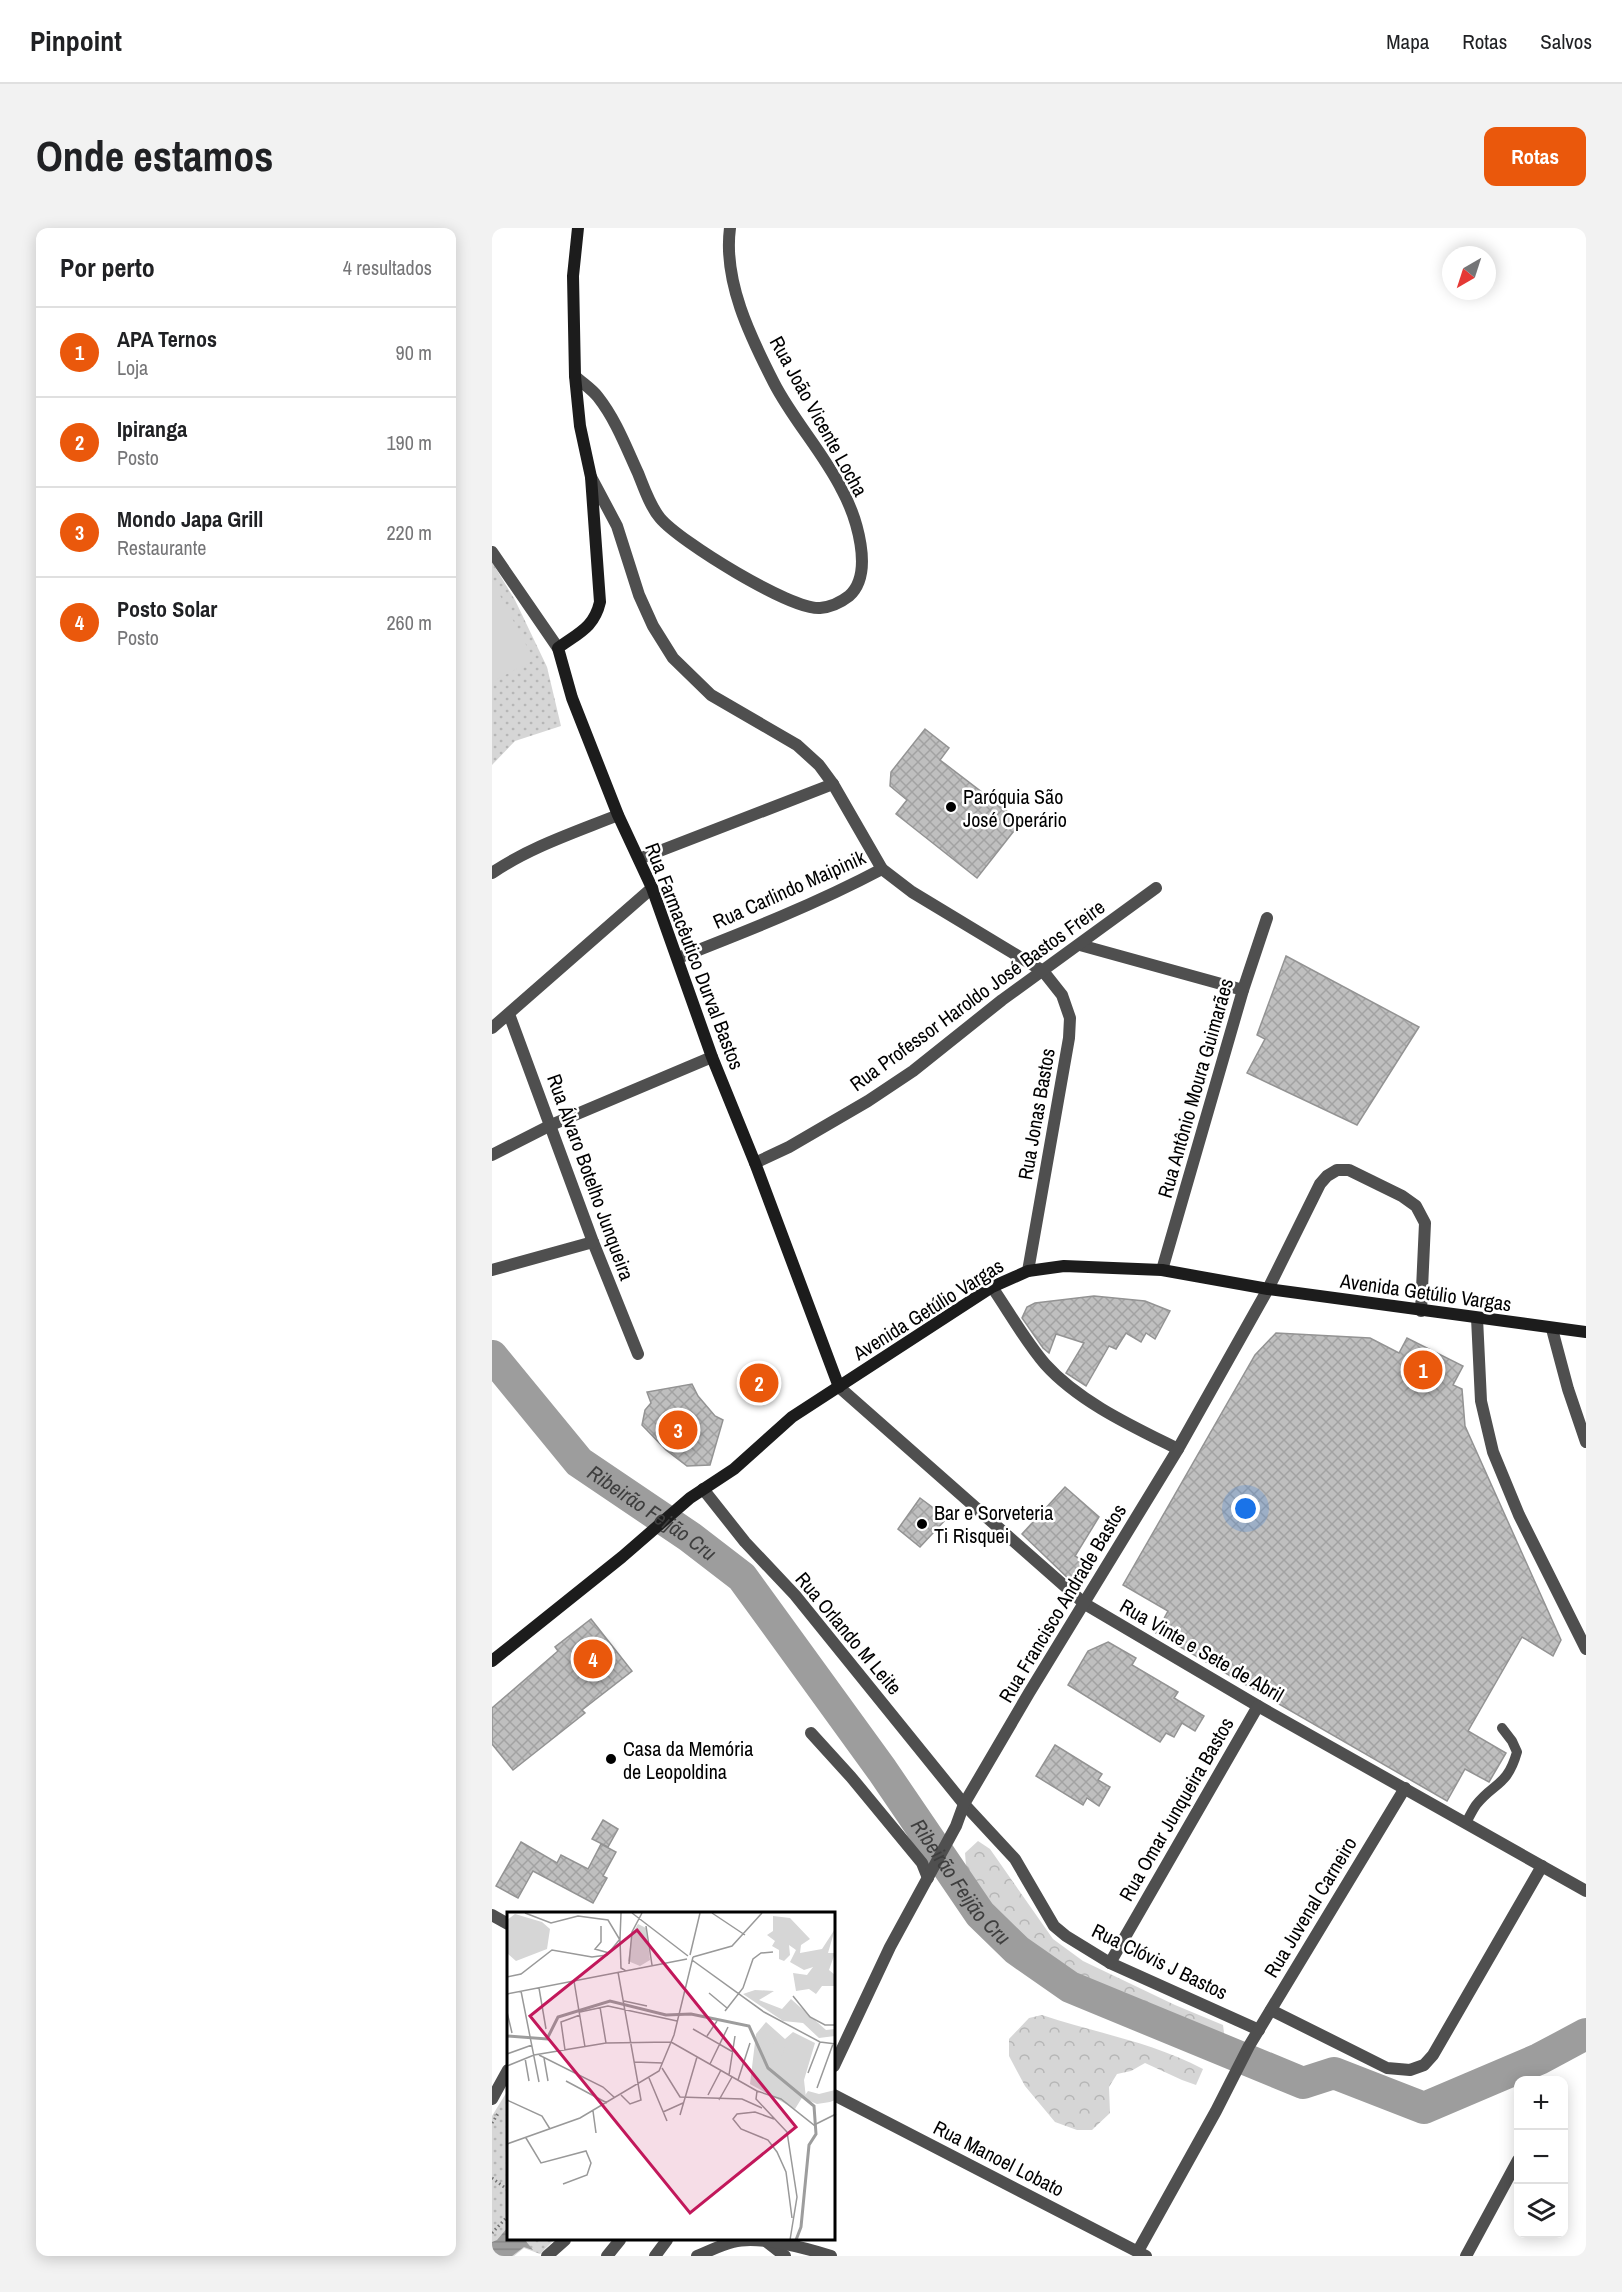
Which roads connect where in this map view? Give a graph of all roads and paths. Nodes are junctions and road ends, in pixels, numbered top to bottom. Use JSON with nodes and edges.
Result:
{"nodes":[{"id":1,"x":578,"y":228,"type":"edge"},
{"id":2,"x":730,"y":228,"type":"edge"},
{"id":3,"x":575,"y":376,"type":"junction"},
{"id":4,"x":591,"y":477,"type":"junction"},
{"id":5,"x":492,"y":552,"type":"edge"},
{"id":6,"x":558,"y":648,"type":"junction"},
{"id":7,"x":832,"y":784,"type":"junction"},
{"id":8,"x":618,"y":815,"type":"junction"},
{"id":9,"x":639,"y":859,"type":"junction"},
{"id":10,"x":882,"y":869,"type":"junction"},
{"id":11,"x":492,"y":873,"type":"edge"},
{"id":12,"x":652,"y":888,"type":"junction"},
{"id":13,"x":1156,"y":888,"type":"dead end"},
{"id":14,"x":1267,"y":918,"type":"dead end"},
{"id":15,"x":1080,"y":945,"type":"junction"},
{"id":16,"x":678,"y":958,"type":"junction"},
{"id":17,"x":1043,"y":971,"type":"junction"},
{"id":18,"x":1243,"y":990,"type":"junction"},
{"id":19,"x":509,"y":1014,"type":"junction"},
{"id":20,"x":492,"y":1029,"type":"edge"},
{"id":21,"x":712,"y":1057,"type":"junction"},
{"id":22,"x":551,"y":1125,"type":"junction"},
{"id":23,"x":492,"y":1155,"type":"edge"},
{"id":24,"x":755,"y":1163,"type":"junction"},
{"id":25,"x":593,"y":1242,"type":"junction"},
{"id":26,"x":492,"y":1270,"type":"edge"},
{"id":27,"x":1162,"y":1270,"type":"junction"},
{"id":28,"x":1028,"y":1271,"type":"junction"},
{"id":29,"x":992,"y":1287,"type":"junction"},
{"id":30,"x":1268,"y":1290,"type":"junction"},
{"id":31,"x":1421,"y":1311,"type":"junction"},
{"id":32,"x":1477,"y":1318,"type":"junction"},
{"id":33,"x":1552,"y":1329,"type":"junction"},
{"id":34,"x":1586,"y":1332,"type":"edge"},
{"id":35,"x":638,"y":1354,"type":"dead end"},
{"id":36,"x":839,"y":1387,"type":"junction"},
{"id":37,"x":1586,"y":1442,"type":"edge"},
{"id":38,"x":1178,"y":1449,"type":"junction"},
{"id":39,"x":703,"y":1489,"type":"junction"},
{"id":40,"x":1085,"y":1604,"type":"junction"},
{"id":41,"x":1586,"y":1649,"type":"edge"},
{"id":42,"x":492,"y":1661,"type":"edge"},
{"id":43,"x":1258,"y":1706,"type":"junction"},
{"id":44,"x":1502,"y":1728,"type":"dead end"},
{"id":45,"x":811,"y":1733,"type":"dead end"},
{"id":46,"x":1405,"y":1788,"type":"junction"},
{"id":47,"x":964,"y":1804,"type":"junction"},
{"id":48,"x":1466,"y":1823,"type":"junction"},
{"id":49,"x":1542,"y":1866,"type":"junction"},
{"id":50,"x":931,"y":1873,"type":"junction"},
{"id":51,"x":1586,"y":1891,"type":"edge"},
{"id":52,"x":492,"y":1915,"type":"edge"},
{"id":53,"x":507,"y":1923,"type":"edge"},
{"id":54,"x":1110,"y":1963,"type":"junction"},
{"id":55,"x":1271,"y":2010,"type":"junction"},
{"id":56,"x":1259,"y":2030,"type":"junction"},
{"id":57,"x":836,"y":2062,"type":"edge"},
{"id":58,"x":507,"y":2072,"type":"edge"},
{"id":59,"x":836,"y":2096,"type":"edge"},
{"id":60,"x":492,"y":2099,"type":"edge"},
{"id":61,"x":1514,"y":2167,"type":"edge"},
{"id":62,"x":492,"y":2178,"type":"edge"},
{"id":63,"x":507,"y":2189,"type":"edge"},
{"id":64,"x":507,"y":2217,"type":"edge"},
{"id":65,"x":492,"y":2233,"type":"edge"},
{"id":66,"x":564,"y":2241,"type":"edge"},
{"id":67,"x":619,"y":2241,"type":"edge"},
{"id":68,"x":666,"y":2241,"type":"edge"},
{"id":69,"x":766,"y":2242,"type":"junction"},
{"id":70,"x":1142,"y":2254,"type":"edge"},
{"id":71,"x":547,"y":2256,"type":"edge"},
{"id":72,"x":607,"y":2256,"type":"edge"},
{"id":73,"x":655,"y":2256,"type":"edge"},
{"id":74,"x":697,"y":2256,"type":"edge"},
{"id":75,"x":785,"y":2256,"type":"edge"},
{"id":76,"x":831,"y":2256,"type":"edge"},
{"id":77,"x":1466,"y":2256,"type":"edge"}],
"edges":[{"from":1,"to":3,"type":"main road"},
{"from":2,"to":3,"type":"street","name":"Rua João Vicente Locha"},
{"from":3,"to":4,"type":"main road"},
{"from":4,"to":6,"type":"main road"},
{"from":4,"to":7,"type":"street"},
{"from":5,"to":6,"type":"street","name":"Rua Farmacêutico Durval Bastos"},
{"from":6,"to":8,"type":"main road","name":"Rua Farmacêutico Durval Bastos"},
{"from":7,"to":9,"type":"street"},
{"from":7,"to":10,"type":"street"},
{"from":8,"to":9,"type":"main road","name":"Rua Farmacêutico Durval Bastos"},
{"from":8,"to":11,"type":"street"},
{"from":9,"to":12,"type":"main road","name":"Rua Farmacêutico Durval Bastos"},
{"from":10,"to":16,"type":"street","name":"Rua Carlindo Maipinik"},
{"from":10,"to":17,"type":"street"},
{"from":12,"to":16,"type":"main road","name":"Rua Farmacêutico Durval Bastos"},
{"from":12,"to":19,"type":"street"},
{"from":13,"to":15,"type":"street","name":"Rua Professor Haroldo José Bastos Freire"},
{"from":14,"to":18,"type":"street","name":"Rua Antônio Moura Guimarães"},
{"from":15,"to":17,"type":"street","name":"Rua Professor Haroldo José Bastos Freire"},
{"from":15,"to":18,"type":"street"},
{"from":16,"to":21,"type":"main road","name":"Rua Farmacêutico Durval Bastos"},
{"from":17,"to":24,"type":"street","name":"Rua Professor Haroldo José Bastos Freire"},
{"from":17,"to":28,"type":"street","name":"Rua Jonas Bastos"},
{"from":18,"to":27,"type":"street","name":"Rua Antônio Moura Guimarães"},
{"from":19,"to":20,"type":"street"},
{"from":19,"to":22,"type":"street","name":"Rua Álvaro Botelho Junqueira"},
{"from":21,"to":22,"type":"street"},
{"from":21,"to":24,"type":"main road","name":"Rua Farmacêutico Durval Bastos"},
{"from":22,"to":23,"type":"street"},
{"from":22,"to":25,"type":"street","name":"Rua Álvaro Botelho Junqueira"},
{"from":24,"to":36,"type":"main road","name":"Rua Farmacêutico Durval Bastos"},
{"from":25,"to":26,"type":"street"},
{"from":25,"to":35,"type":"street","name":"Rua Álvaro Botelho Junqueira"},
{"from":27,"to":28,"type":"main road","name":"Avenida Getúlio Vargas"},
{"from":27,"to":30,"type":"main road","name":"Avenida Getúlio Vargas"},
{"from":28,"to":29,"type":"main road","name":"Avenida Getúlio Vargas"},
{"from":29,"to":36,"type":"main road","name":"Avenida Getúlio Vargas"},
{"from":29,"to":38,"type":"street"},
{"from":30,"to":31,"type":"main road","name":"Avenida Getúlio Vargas"},
{"from":30,"to":31,"type":"street","name":"Rua Francisco Andrade Bastos"},
{"from":30,"to":38,"type":"street","name":"Rua Francisco Andrade Bastos"},
{"from":31,"to":32,"type":"main road","name":"Avenida Getúlio Vargas"},
{"from":32,"to":33,"type":"main road","name":"Avenida Getúlio Vargas"},
{"from":32,"to":41,"type":"street"},
{"from":33,"to":34,"type":"main road","name":"Avenida Getúlio Vargas"},
{"from":33,"to":37,"type":"street"},
{"from":36,"to":39,"type":"main road","name":"Avenida Getúlio Vargas"},
{"from":36,"to":40,"type":"street","name":"Rua Vinte e Sete de Abril"},
{"from":38,"to":40,"type":"street","name":"Rua Francisco Andrade Bastos"},
{"from":39,"to":42,"type":"main road","name":"Avenida Getúlio Vargas"},
{"from":39,"to":47,"type":"street","name":"Rua Orlando M Leite"},
{"from":40,"to":43,"type":"street","name":"Rua Vinte e Sete de Abril"},
{"from":40,"to":47,"type":"street","name":"Rua Francisco Andrade Bastos"},
{"from":43,"to":46,"type":"street","name":"Rua Vinte e Sete de Abril"},
{"from":43,"to":54,"type":"street","name":"Rua Omar Junqueira Bastos"},
{"from":44,"to":48,"type":"lane"},
{"from":45,"to":50,"type":"street"},
{"from":46,"to":48,"type":"street","name":"Rua Vinte e Sete de Abril"},
{"from":46,"to":55,"type":"street","name":"Rua Juvenal Carneiro"},
{"from":47,"to":50,"type":"street","name":"Rua Francisco Andrade Bastos"},
{"from":47,"to":54,"type":"street","name":"Rua Clóvis J Bastos"},
{"from":48,"to":49,"type":"street","name":"Rua Vinte e Sete de Abril"},
{"from":49,"to":51,"type":"street","name":"Rua Vinte e Sete de Abril"},
{"from":49,"to":55,"type":"street"},
{"from":50,"to":57,"type":"street","name":"Rua Francisco Andrade Bastos"},
{"from":52,"to":53,"type":"street"},
{"from":54,"to":56,"type":"street","name":"Rua Clóvis J Bastos"},
{"from":55,"to":56,"type":"street","name":"Rua Juvenal Carneiro"},
{"from":56,"to":70,"type":"street","name":"Rua Juvenal Carneiro"},
{"from":58,"to":60,"type":"street"},
{"from":59,"to":70,"type":"street","name":"Rua Manoel Lobato"},
{"from":61,"to":77,"type":"street"},
{"from":62,"to":63,"type":"path"},
{"from":64,"to":65,"type":"path"},
{"from":66,"to":71,"type":"street"},
{"from":67,"to":72,"type":"street"},
{"from":68,"to":73,"type":"street"},
{"from":69,"to":74,"type":"street"},
{"from":69,"to":75,"type":"street"},
{"from":69,"to":76,"type":"street"}]}
